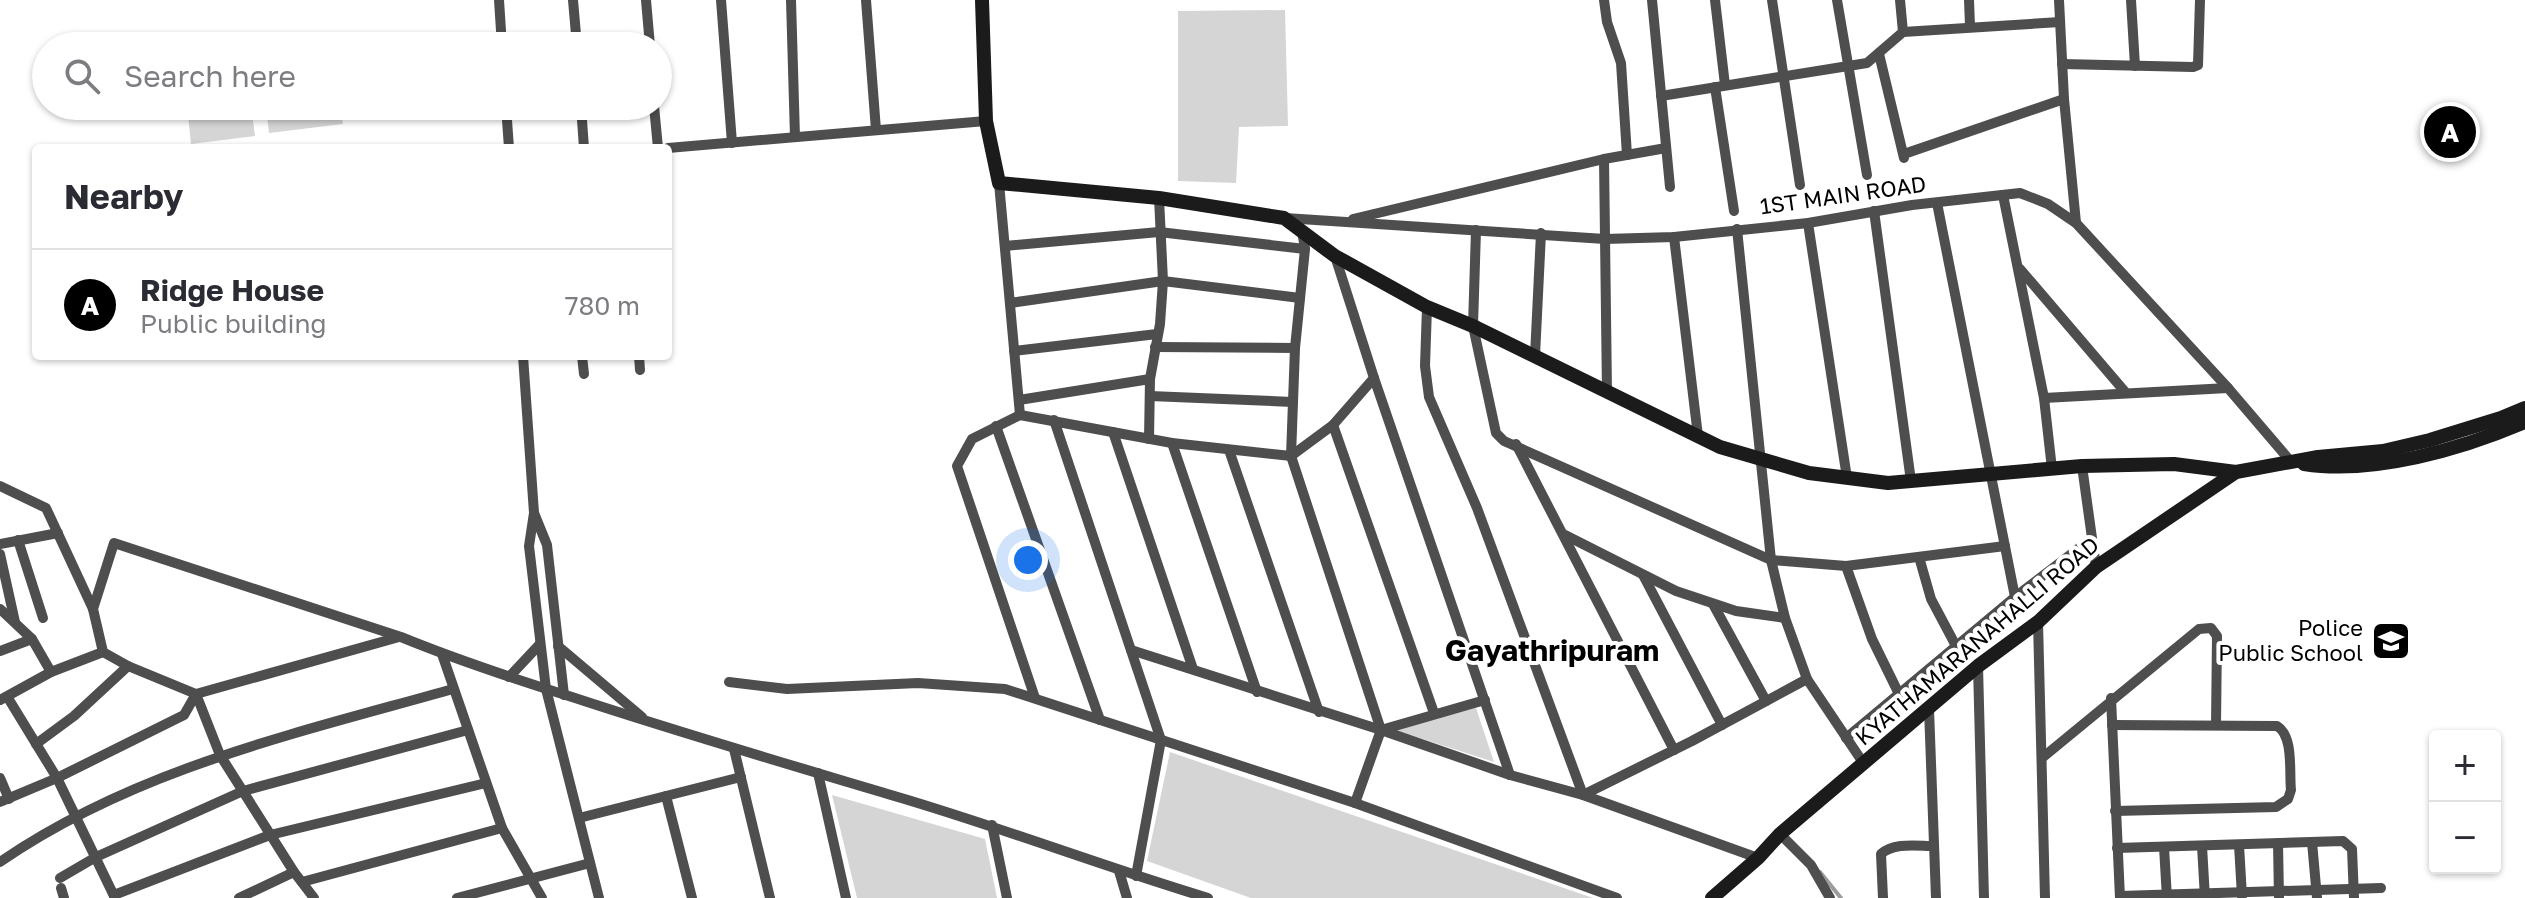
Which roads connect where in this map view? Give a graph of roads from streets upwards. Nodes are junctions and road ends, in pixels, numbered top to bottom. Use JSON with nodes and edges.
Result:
{"nodes":[{"id":1,"x":499,"y":0,"type":"edge"},
{"id":2,"x":573,"y":0,"type":"edge"},
{"id":3,"x":646,"y":0,"type":"edge"},
{"id":4,"x":721,"y":0,"type":"edge"},
{"id":5,"x":791,"y":0,"type":"edge"},
{"id":6,"x":866,"y":0,"type":"edge"},
{"id":7,"x":982,"y":0,"type":"edge"},
{"id":8,"x":1604,"y":0,"type":"edge"},
{"id":9,"x":1652,"y":0,"type":"edge"},
{"id":10,"x":1715,"y":0,"type":"edge"},
{"id":11,"x":1772,"y":0,"type":"edge"},
{"id":12,"x":1837,"y":0,"type":"edge"},
{"id":13,"x":1900,"y":0,"type":"edge"},
{"id":14,"x":1969,"y":0,"type":"edge"},
{"id":15,"x":2059,"y":0,"type":"edge"},
{"id":16,"x":2131,"y":0,"type":"edge"},
{"id":17,"x":2200,"y":0,"type":"edge"},
{"id":18,"x":2060,"y":22,"type":"junction"},
{"id":19,"x":1970,"y":26,"type":"junction"},
{"id":20,"x":501,"y":32,"type":"edge"},
{"id":21,"x":576,"y":32,"type":"edge"},
{"id":22,"x":649,"y":32,"type":"edge"},
{"id":23,"x":1903,"y":32,"type":"junction"},
{"id":24,"x":1879,"y":54,"type":"junction"},
{"id":25,"x":2062,"y":64,"type":"junction"},
{"id":26,"x":1847,"y":66,"type":"junction"},
{"id":27,"x":2135,"y":66,"type":"junction"},
{"id":28,"x":1782,"y":77,"type":"junction"},
{"id":29,"x":1720,"y":86,"type":"junction"},
{"id":30,"x":1661,"y":96,"type":"junction"},
{"id":31,"x":2064,"y":99,"type":"junction"},
{"id":32,"x":507,"y":120,"type":"edge"},
{"id":33,"x":582,"y":120,"type":"edge"},
{"id":34,"x":655,"y":120,"type":"edge"},
{"id":35,"x":986,"y":121,"type":"junction"},
{"id":36,"x":876,"y":130,"type":"junction"},
{"id":37,"x":795,"y":137,"type":"junction"},
{"id":38,"x":732,"y":143,"type":"junction"},
{"id":39,"x":509,"y":144,"type":"edge"},
{"id":40,"x":584,"y":144,"type":"edge"},
{"id":41,"x":658,"y":144,"type":"edge"},
{"id":42,"x":672,"y":148,"type":"edge"},
{"id":43,"x":1666,"y":148,"type":"junction"},
{"id":44,"x":1627,"y":155,"type":"junction"},
{"id":45,"x":1604,"y":159,"type":"junction"},
{"id":46,"x":1867,"y":175,"type":"dead end"},
{"id":47,"x":999,"y":183,"type":"junction"},
{"id":48,"x":1800,"y":185,"type":"dead end"},
{"id":49,"x":1670,"y":187,"type":"dead end"},
{"id":50,"x":2003,"y":195,"type":"junction"},
{"id":51,"x":1159,"y":198,"type":"junction"},
{"id":52,"x":1937,"y":203,"type":"junction"},
{"id":53,"x":1734,"y":211,"type":"dead end"},
{"id":54,"x":1874,"y":211,"type":"junction"},
{"id":55,"x":1284,"y":218,"type":"junction"},
{"id":56,"x":1343,"y":221,"type":"junction"},
{"id":57,"x":1808,"y":223,"type":"junction"},
{"id":58,"x":2076,"y":223,"type":"junction"},
{"id":59,"x":1737,"y":229,"type":"junction"},
{"id":60,"x":1476,"y":230,"type":"junction"},
{"id":61,"x":1302,"y":231,"type":"junction"},
{"id":62,"x":1159,"y":232,"type":"junction"},
{"id":63,"x":1541,"y":233,"type":"junction"},
{"id":64,"x":1674,"y":237,"type":"junction"},
{"id":65,"x":1605,"y":239,"type":"junction"},
{"id":66,"x":1005,"y":246,"type":"junction"},
{"id":67,"x":1305,"y":249,"type":"junction"},
{"id":68,"x":1335,"y":256,"type":"junction"},
{"id":69,"x":2019,"y":268,"type":"junction"},
{"id":70,"x":1163,"y":281,"type":"junction"},
{"id":71,"x":1300,"y":298,"type":"junction"},
{"id":72,"x":1010,"y":303,"type":"junction"},
{"id":73,"x":1427,"y":307,"type":"junction"},
{"id":74,"x":1473,"y":326,"type":"junction"},
{"id":75,"x":1157,"y":334,"type":"junction"},
{"id":76,"x":1155,"y":347,"type":"junction"},
{"id":77,"x":1295,"y":348,"type":"junction"},
{"id":78,"x":1014,"y":351,"type":"junction"},
{"id":79,"x":1535,"y":356,"type":"junction"},
{"id":80,"x":523,"y":360,"type":"edge"},
{"id":81,"x":582,"y":360,"type":"edge"},
{"id":82,"x":639,"y":360,"type":"edge"},
{"id":83,"x":640,"y":370,"type":"dead end"},
{"id":84,"x":584,"y":374,"type":"dead end"},
{"id":85,"x":1374,"y":378,"type":"junction"},
{"id":86,"x":1150,"y":379,"type":"junction"},
{"id":87,"x":2228,"y":388,"type":"junction"},
{"id":88,"x":1607,"y":392,"type":"junction"},
{"id":89,"x":2126,"y":393,"type":"junction"},
{"id":90,"x":1150,"y":396,"type":"junction"},
{"id":91,"x":2044,"y":398,"type":"junction"},
{"id":92,"x":1019,"y":400,"type":"junction"},
{"id":93,"x":1293,"y":402,"type":"junction"},
{"id":94,"x":2525,"y":408,"type":"edge"},
{"id":95,"x":1020,"y":415,"type":"junction"},
{"id":96,"x":1054,"y":420,"type":"junction"},
{"id":97,"x":2525,"y":422,"type":"edge"},
{"id":98,"x":1333,"y":425,"type":"junction"},
{"id":99,"x":996,"y":426,"type":"junction"},
{"id":100,"x":1113,"y":432,"type":"junction"},
{"id":101,"x":1698,"y":436,"type":"junction"},
{"id":102,"x":1149,"y":439,"type":"junction"},
{"id":103,"x":1172,"y":443,"type":"junction"},
{"id":104,"x":1516,"y":444,"type":"junction"},
{"id":105,"x":1229,"y":450,"type":"junction"},
{"id":106,"x":1291,"y":456,"type":"junction"},
{"id":107,"x":1759,"y":458,"type":"junction"},
{"id":108,"x":2294,"y":463,"type":"junction"},
{"id":109,"x":2082,"y":466,"type":"junction"},
{"id":110,"x":2052,"y":469,"type":"junction"},
{"id":111,"x":2236,"y":472,"type":"junction"},
{"id":112,"x":1991,"y":474,"type":"junction"},
{"id":113,"x":1847,"y":478,"type":"junction"},
{"id":114,"x":1911,"y":481,"type":"junction"},
{"id":115,"x":0,"y":486,"type":"edge"},
{"id":116,"x":534,"y":513,"type":"junction"},
{"id":117,"x":58,"y":533,"type":"junction"},
{"id":118,"x":1565,"y":535,"type":"junction"},
{"id":119,"x":2091,"y":539,"type":"junction"},
{"id":120,"x":18,"y":540,"type":"junction"},
{"id":121,"x":0,"y":544,"type":"edge"},
{"id":122,"x":2005,"y":546,"type":"junction"},
{"id":123,"x":0,"y":554,"type":"edge"},
{"id":124,"x":1919,"y":557,"type":"junction"},
{"id":125,"x":1771,"y":560,"type":"junction"},
{"id":126,"x":1846,"y":566,"type":"junction"},
{"id":127,"x":2096,"y":567,"type":"junction"},
{"id":128,"x":1643,"y":575,"type":"junction"},
{"id":129,"x":2015,"y":597,"type":"junction"},
{"id":130,"x":1713,"y":604,"type":"junction"},
{"id":131,"x":0,"y":609,"type":"edge"},
{"id":132,"x":93,"y":609,"type":"junction"},
{"id":133,"x":43,"y":618,"type":"dead end"},
{"id":134,"x":1785,"y":618,"type":"junction"},
{"id":135,"x":2038,"y":622,"type":"junction"},
{"id":136,"x":16,"y":624,"type":"junction"},
{"id":137,"x":401,"y":637,"type":"junction"},
{"id":138,"x":32,"y":639,"type":"junction"},
{"id":139,"x":540,"y":644,"type":"junction"},
{"id":140,"x":558,"y":646,"type":"junction"},
{"id":141,"x":1956,"y":646,"type":"junction"},
{"id":142,"x":1131,"y":650,"type":"junction"},
{"id":143,"x":0,"y":651,"type":"edge"},
{"id":144,"x":103,"y":652,"type":"junction"},
{"id":145,"x":442,"y":654,"type":"junction"},
{"id":146,"x":128,"y":666,"type":"junction"},
{"id":147,"x":1978,"y":666,"type":"junction"},
{"id":148,"x":1193,"y":669,"type":"junction"},
{"id":149,"x":51,"y":672,"type":"junction"},
{"id":150,"x":509,"y":677,"type":"junction"},
{"id":151,"x":1807,"y":679,"type":"junction"},
{"id":152,"x":729,"y":682,"type":"dead end"},
{"id":153,"x":453,"y":689,"type":"junction"},
{"id":154,"x":546,"y":689,"type":"junction"},
{"id":155,"x":1257,"y":692,"type":"junction"},
{"id":156,"x":196,"y":694,"type":"junction"},
{"id":157,"x":1899,"y":694,"type":"junction"},
{"id":158,"x":564,"y":695,"type":"junction"},
{"id":159,"x":1035,"y":698,"type":"junction"},
{"id":160,"x":2111,"y":698,"type":"junction"},
{"id":161,"x":4,"y":699,"type":"edge"},
{"id":162,"x":1485,"y":700,"type":"junction"},
{"id":163,"x":1766,"y":701,"type":"junction"},
{"id":164,"x":1929,"y":709,"type":"junction"},
{"id":165,"x":1319,"y":712,"type":"junction"},
{"id":166,"x":1434,"y":713,"type":"junction"},
{"id":167,"x":1100,"y":720,"type":"junction"},
{"id":168,"x":647,"y":722,"type":"junction"},
{"id":169,"x":1722,"y":725,"type":"junction"},
{"id":170,"x":2112,"y":725,"type":"junction"},
{"id":171,"x":2216,"y":725,"type":"junction"},
{"id":172,"x":468,"y":730,"type":"junction"},
{"id":173,"x":1381,"y":730,"type":"junction"},
{"id":174,"x":1846,"y":738,"type":"junction"},
{"id":175,"x":1161,"y":740,"type":"junction"},
{"id":176,"x":36,"y":744,"type":"junction"},
{"id":177,"x":734,"y":749,"type":"junction"},
{"id":178,"x":1674,"y":750,"type":"junction"},
{"id":179,"x":220,"y":755,"type":"junction"},
{"id":180,"x":2042,"y":758,"type":"junction"},
{"id":181,"x":1864,"y":764,"type":"junction"},
{"id":182,"x":818,"y":773,"type":"junction"},
{"id":183,"x":1510,"y":775,"type":"junction"},
{"id":184,"x":741,"y":777,"type":"junction"},
{"id":185,"x":0,"y":778,"type":"edge"},
{"id":186,"x":57,"y":778,"type":"junction"},
{"id":187,"x":486,"y":783,"type":"junction"},
{"id":188,"x":243,"y":791,"type":"junction"},
{"id":189,"x":1583,"y":795,"type":"junction"},
{"id":190,"x":666,"y":796,"type":"junction"},
{"id":191,"x":4,"y":800,"type":"edge"},
{"id":192,"x":1355,"y":803,"type":"junction"},
{"id":193,"x":2115,"y":811,"type":"junction"},
{"id":194,"x":77,"y":816,"type":"junction"},
{"id":195,"x":579,"y":818,"type":"junction"},
{"id":196,"x":992,"y":825,"type":"junction"},
{"id":197,"x":502,"y":828,"type":"junction"},
{"id":198,"x":1780,"y":834,"type":"junction"},
{"id":199,"x":270,"y":835,"type":"junction"},
{"id":200,"x":2312,"y":842,"type":"junction"},
{"id":201,"x":2278,"y":843,"type":"junction"},
{"id":202,"x":2239,"y":845,"type":"junction"},
{"id":203,"x":1934,"y":846,"type":"junction"},
{"id":204,"x":2202,"y":846,"type":"junction"},
{"id":205,"x":2164,"y":847,"type":"junction"},
{"id":206,"x":2117,"y":848,"type":"junction"},
{"id":207,"x":96,"y":857,"type":"junction"},
{"id":208,"x":1758,"y":858,"type":"junction"},
{"id":209,"x":0,"y":862,"type":"edge"},
{"id":210,"x":590,"y":863,"type":"junction"},
{"id":211,"x":1119,"y":871,"type":"junction"},
{"id":212,"x":294,"y":872,"type":"junction"},
{"id":213,"x":1136,"y":876,"type":"junction"},
{"id":214,"x":531,"y":880,"type":"junction"},
{"id":215,"x":302,"y":882,"type":"junction"},
{"id":216,"x":62,"y":888,"type":"edge"},
{"id":217,"x":2381,"y":888,"type":"dead end"},
{"id":218,"x":2354,"y":893,"type":"edge"},
{"id":219,"x":2279,"y":894,"type":"edge"},
{"id":220,"x":2316,"y":894,"type":"edge"},
{"id":221,"x":2242,"y":895,"type":"edge"},
{"id":222,"x":2167,"y":896,"type":"edge"},
{"id":223,"x":2204,"y":896,"type":"edge"},
{"id":224,"x":114,"y":897,"type":"edge"},
{"id":225,"x":2120,"y":897,"type":"edge"},
{"id":226,"x":239,"y":898,"type":"edge"},
{"id":227,"x":314,"y":898,"type":"edge"},
{"id":228,"x":457,"y":898,"type":"edge"},
{"id":229,"x":542,"y":898,"type":"edge"},
{"id":230,"x":599,"y":898,"type":"edge"},
{"id":231,"x":692,"y":898,"type":"edge"},
{"id":232,"x":770,"y":898,"type":"edge"},
{"id":233,"x":846,"y":898,"type":"edge"},
{"id":234,"x":1007,"y":898,"type":"edge"},
{"id":235,"x":1127,"y":898,"type":"edge"},
{"id":236,"x":1208,"y":898,"type":"edge"},
{"id":237,"x":1617,"y":898,"type":"edge"},
{"id":238,"x":1712,"y":898,"type":"edge"},
{"id":239,"x":1830,"y":898,"type":"edge"},
{"id":240,"x":1883,"y":898,"type":"edge"},
{"id":241,"x":1936,"y":898,"type":"edge"},
{"id":242,"x":1984,"y":898,"type":"edge"},
{"id":243,"x":2045,"y":898,"type":"edge"}],
"edges":[{"from":1,"to":20,"type":"street"},
{"from":2,"to":21,"type":"street"},
{"from":3,"to":22,"type":"street"},
{"from":4,"to":38,"type":"street"},
{"from":5,"to":37,"type":"street"},
{"from":6,"to":36,"type":"street"},
{"from":7,"to":35,"type":"street"},
{"from":8,"to":44,"type":"street"},
{"from":9,"to":30,"type":"street"},
{"from":10,"to":29,"type":"street"},
{"from":11,"to":28,"type":"street"},
{"from":12,"to":26,"type":"street"},
{"from":13,"to":23,"type":"street"},
{"from":14,"to":19,"type":"street"},
{"from":15,"to":18,"type":"street"},
{"from":16,"to":27,"type":"street"},
{"from":17,"to":27,"type":"street"},
{"from":18,"to":19,"type":"street"},
{"from":18,"to":25,"type":"street"},
{"from":19,"to":23,"type":"street"},
{"from":23,"to":24,"type":"street"},
{"from":24,"to":26,"type":"street"},
{"from":24,"to":31,"type":"street"},
{"from":25,"to":27,"type":"street"},
{"from":25,"to":31,"type":"street"},
{"from":26,"to":28,"type":"street"},
{"from":26,"to":46,"type":"street"},
{"from":28,"to":29,"type":"street"},
{"from":28,"to":48,"type":"street"},
{"from":29,"to":30,"type":"street"},
{"from":29,"to":53,"type":"street"},
{"from":30,"to":43,"type":"street"},
{"from":31,"to":58,"type":"street"},
{"from":32,"to":39,"type":"street"},
{"from":33,"to":40,"type":"street"},
{"from":34,"to":41,"type":"street"},
{"from":35,"to":36,"type":"street"},
{"from":35,"to":47,"type":"street"},
{"from":36,"to":37,"type":"street"},
{"from":37,"to":38,"type":"street"},
{"from":38,"to":42,"type":"street"},
{"from":43,"to":44,"type":"street"},
{"from":43,"to":49,"type":"street"},
{"from":44,"to":45,"type":"street"},
{"from":45,"to":56,"type":"street"},
{"from":45,"to":65,"type":"street"},
{"from":47,"to":51,"type":"street"},
{"from":47,"to":66,"type":"street"},
{"from":50,"to":52,"type":"street","name":"1ST MAIN ROAD"},
{"from":50,"to":58,"type":"street","name":"1ST MAIN ROAD"},
{"from":50,"to":69,"type":"street"},
{"from":51,"to":55,"type":"street"},
{"from":51,"to":62,"type":"street"},
{"from":52,"to":54,"type":"street","name":"1ST MAIN ROAD"},
{"from":52,"to":112,"type":"street"},
{"from":54,"to":57,"type":"street","name":"1ST MAIN ROAD"},
{"from":54,"to":114,"type":"street"},
{"from":55,"to":56,"type":"street","name":"1ST MAIN ROAD"},
{"from":55,"to":61,"type":"street"},
{"from":56,"to":60,"type":"street","name":"1ST MAIN ROAD"},
{"from":57,"to":59,"type":"street","name":"1ST MAIN ROAD"},
{"from":57,"to":113,"type":"street"},
{"from":58,"to":87,"type":"street","name":"1ST MAIN ROAD"},
{"from":59,"to":64,"type":"street","name":"1ST MAIN ROAD"},
{"from":59,"to":107,"type":"street"},
{"from":60,"to":63,"type":"street","name":"1ST MAIN ROAD"},
{"from":60,"to":74,"type":"street"},
{"from":61,"to":67,"type":"street"},
{"from":61,"to":68,"type":"street"},
{"from":62,"to":66,"type":"street"},
{"from":62,"to":67,"type":"street"},
{"from":62,"to":70,"type":"street"},
{"from":63,"to":65,"type":"street","name":"1ST MAIN ROAD"},
{"from":63,"to":79,"type":"street"},
{"from":64,"to":65,"type":"street","name":"1ST MAIN ROAD"},
{"from":64,"to":101,"type":"street"},
{"from":65,"to":88,"type":"street"},
{"from":66,"to":72,"type":"street"},
{"from":67,"to":71,"type":"street"},
{"from":68,"to":73,"type":"street"},
{"from":68,"to":85,"type":"street"},
{"from":69,"to":89,"type":"street"},
{"from":69,"to":91,"type":"street"},
{"from":70,"to":71,"type":"street"},
{"from":70,"to":72,"type":"street"},
{"from":70,"to":75,"type":"street"},
{"from":71,"to":77,"type":"street"},
{"from":72,"to":78,"type":"street"},
{"from":73,"to":74,"type":"street"},
{"from":73,"to":189,"type":"street"},
{"from":74,"to":79,"type":"street"},
{"from":74,"to":104,"type":"street"},
{"from":75,"to":76,"type":"street"},
{"from":75,"to":78,"type":"street"},
{"from":76,"to":77,"type":"street"},
{"from":76,"to":86,"type":"street"},
{"from":77,"to":93,"type":"street"},
{"from":78,"to":92,"type":"street"},
{"from":79,"to":88,"type":"street"},
{"from":80,"to":116,"type":"street"},
{"from":81,"to":84,"type":"street"},
{"from":82,"to":83,"type":"street"},
{"from":85,"to":98,"type":"street"},
{"from":85,"to":162,"type":"street"},
{"from":86,"to":90,"type":"street"},
{"from":86,"to":92,"type":"street"},
{"from":87,"to":89,"type":"street"},
{"from":87,"to":108,"type":"street","name":"1ST MAIN ROAD"},
{"from":88,"to":101,"type":"street"},
{"from":89,"to":91,"type":"street"},
{"from":90,"to":93,"type":"street"},
{"from":90,"to":102,"type":"street"},
{"from":91,"to":110,"type":"street"},
{"from":92,"to":95,"type":"street"},
{"from":93,"to":106,"type":"street"},
{"from":94,"to":108,"type":"street","name":"KYATHAMARANAHALLI ROAD"},
{"from":95,"to":96,"type":"street"},
{"from":95,"to":99,"type":"street"},
{"from":96,"to":100,"type":"street"},
{"from":96,"to":142,"type":"street"},
{"from":97,"to":108,"type":"street","name":"KYATHAMARANAHALLI ROAD"},
{"from":98,"to":106,"type":"street"},
{"from":98,"to":166,"type":"street"},
{"from":99,"to":159,"type":"street"},
{"from":99,"to":167,"type":"street"},
{"from":100,"to":102,"type":"street"},
{"from":100,"to":148,"type":"street"},
{"from":101,"to":107,"type":"street"},
{"from":102,"to":103,"type":"street"},
{"from":103,"to":105,"type":"street"},
{"from":103,"to":155,"type":"street"},
{"from":104,"to":118,"type":"street"},
{"from":104,"to":125,"type":"street"},
{"from":105,"to":106,"type":"street"},
{"from":105,"to":165,"type":"street"},
{"from":106,"to":173,"type":"street"},
{"from":107,"to":113,"type":"street"},
{"from":107,"to":125,"type":"street"},
{"from":108,"to":111,"type":"street","name":"KYATHAMARANAHALLI ROAD"},
{"from":109,"to":110,"type":"street"},
{"from":109,"to":111,"type":"street"},
{"from":109,"to":119,"type":"street"},
{"from":110,"to":112,"type":"street"},
{"from":111,"to":127,"type":"street","name":"KYATHAMARANAHALLI ROAD"},
{"from":112,"to":114,"type":"street"},
{"from":112,"to":122,"type":"street"},
{"from":113,"to":114,"type":"street"},
{"from":115,"to":117,"type":"street"},
{"from":116,"to":139,"type":"street"},
{"from":116,"to":140,"type":"street"},
{"from":117,"to":120,"type":"street"},
{"from":117,"to":132,"type":"street"},
{"from":118,"to":128,"type":"street"},
{"from":118,"to":178,"type":"street"},
{"from":119,"to":127,"type":"street"},
{"from":119,"to":129,"type":"street"},
{"from":120,"to":121,"type":"street"},
{"from":120,"to":133,"type":"street"},
{"from":122,"to":124,"type":"street"},
{"from":122,"to":129,"type":"street"},
{"from":123,"to":136,"type":"street"},
{"from":124,"to":126,"type":"street"},
{"from":124,"to":141,"type":"street"},
{"from":125,"to":126,"type":"street"},
{"from":125,"to":134,"type":"street"},
{"from":126,"to":157,"type":"street"},
{"from":127,"to":135,"type":"street","name":"KYATHAMARANAHALLI ROAD"},
{"from":128,"to":130,"type":"street"},
{"from":128,"to":169,"type":"street"},
{"from":129,"to":141,"type":"street"},
{"from":130,"to":134,"type":"street"},
{"from":130,"to":163,"type":"street"},
{"from":131,"to":136,"type":"street"},
{"from":132,"to":137,"type":"street"},
{"from":132,"to":144,"type":"street"},
{"from":134,"to":151,"type":"street"},
{"from":135,"to":147,"type":"street","name":"KYATHAMARANAHALLI ROAD"},
{"from":135,"to":180,"type":"street"},
{"from":136,"to":138,"type":"street"},
{"from":137,"to":145,"type":"street"},
{"from":137,"to":156,"type":"street"},
{"from":138,"to":143,"type":"street"},
{"from":138,"to":149,"type":"street"},
{"from":139,"to":150,"type":"street"},
{"from":139,"to":154,"type":"street"},
{"from":140,"to":158,"type":"street"},
{"from":140,"to":168,"type":"street"},
{"from":141,"to":157,"type":"street"},
{"from":142,"to":148,"type":"street"},
{"from":142,"to":175,"type":"street"},
{"from":144,"to":146,"type":"street"},
{"from":144,"to":149,"type":"street"},
{"from":145,"to":150,"type":"street"},
{"from":145,"to":153,"type":"street"},
{"from":146,"to":156,"type":"street"},
{"from":146,"to":176,"type":"street"},
{"from":147,"to":164,"type":"street","name":"KYATHAMARANAHALLI ROAD"},
{"from":147,"to":242,"type":"street"},
{"from":148,"to":155,"type":"street"},
{"from":149,"to":161,"type":"street"},
{"from":150,"to":154,"type":"street"},
{"from":151,"to":163,"type":"street"},
{"from":151,"to":174,"type":"street"},
{"from":152,"to":159,"type":"street"},
{"from":153,"to":172,"type":"street"},
{"from":153,"to":179,"type":"street"},
{"from":154,"to":158,"type":"street"},
{"from":154,"to":195,"type":"street"},
{"from":155,"to":165,"type":"street"},
{"from":156,"to":179,"type":"street"},
{"from":156,"to":186,"type":"street"},
{"from":157,"to":174,"type":"street"},
{"from":158,"to":168,"type":"street"},
{"from":159,"to":167,"type":"street"},
{"from":160,"to":170,"type":"street"},
{"from":160,"to":171,"type":"street"},
{"from":160,"to":180,"type":"street"},
{"from":161,"to":176,"type":"street"},
{"from":162,"to":166,"type":"street"},
{"from":162,"to":183,"type":"street"},
{"from":163,"to":169,"type":"street"},
{"from":164,"to":181,"type":"street","name":"KYATHAMARANAHALLI ROAD"},
{"from":164,"to":203,"type":"street"},
{"from":165,"to":173,"type":"street"},
{"from":166,"to":173,"type":"street"},
{"from":167,"to":175,"type":"street"},
{"from":168,"to":177,"type":"street"},
{"from":169,"to":178,"type":"street"},
{"from":170,"to":171,"type":"street"},
{"from":170,"to":193,"type":"street"},
{"from":171,"to":193,"type":"street"},
{"from":172,"to":187,"type":"street"},
{"from":172,"to":188,"type":"street"},
{"from":173,"to":183,"type":"street"},
{"from":173,"to":192,"type":"street"},
{"from":174,"to":181,"type":"street"},
{"from":175,"to":192,"type":"street"},
{"from":175,"to":213,"type":"street"},
{"from":176,"to":186,"type":"street"},
{"from":177,"to":182,"type":"street"},
{"from":177,"to":184,"type":"street"},
{"from":178,"to":189,"type":"street"},
{"from":179,"to":188,"type":"street"},
{"from":179,"to":194,"type":"street"},
{"from":180,"to":243,"type":"street"},
{"from":181,"to":198,"type":"street","name":"KYATHAMARANAHALLI ROAD"},
{"from":182,"to":196,"type":"street"},
{"from":182,"to":233,"type":"street"},
{"from":183,"to":189,"type":"street"},
{"from":184,"to":190,"type":"street"},
{"from":184,"to":232,"type":"street"},
{"from":185,"to":191,"type":"street"},
{"from":186,"to":191,"type":"street"},
{"from":186,"to":194,"type":"street"},
{"from":187,"to":197,"type":"street"},
{"from":187,"to":199,"type":"street"},
{"from":188,"to":199,"type":"street"},
{"from":188,"to":207,"type":"street"},
{"from":189,"to":208,"type":"street"},
{"from":190,"to":195,"type":"street"},
{"from":190,"to":231,"type":"street"},
{"from":192,"to":237,"type":"street"},
{"from":193,"to":206,"type":"street"},
{"from":194,"to":207,"type":"street"},
{"from":194,"to":209,"type":"street"},
{"from":195,"to":210,"type":"street"},
{"from":196,"to":211,"type":"street"},
{"from":196,"to":234,"type":"street"},
{"from":197,"to":214,"type":"street"},
{"from":197,"to":215,"type":"street"},
{"from":198,"to":208,"type":"street","name":"KYATHAMARANAHALLI ROAD"},
{"from":198,"to":239,"type":"street"},
{"from":199,"to":212,"type":"street"},
{"from":199,"to":224,"type":"street"},
{"from":200,"to":201,"type":"street"},
{"from":200,"to":218,"type":"street"},
{"from":200,"to":220,"type":"street"},
{"from":201,"to":202,"type":"street"},
{"from":201,"to":219,"type":"street"},
{"from":202,"to":204,"type":"street"},
{"from":202,"to":221,"type":"street"},
{"from":203,"to":240,"type":"street"},
{"from":203,"to":241,"type":"street"},
{"from":204,"to":205,"type":"street"},
{"from":204,"to":223,"type":"street"},
{"from":205,"to":206,"type":"street"},
{"from":205,"to":222,"type":"street"},
{"from":206,"to":225,"type":"street"},
{"from":207,"to":216,"type":"street"},
{"from":207,"to":224,"type":"street"},
{"from":208,"to":238,"type":"street","name":"KYATHAMARANAHALLI ROAD"},
{"from":210,"to":214,"type":"street"},
{"from":210,"to":230,"type":"street"},
{"from":211,"to":213,"type":"street"},
{"from":211,"to":235,"type":"street"},
{"from":212,"to":215,"type":"street"},
{"from":212,"to":226,"type":"street"},
{"from":213,"to":236,"type":"street"},
{"from":214,"to":228,"type":"street"},
{"from":214,"to":229,"type":"street"},
{"from":215,"to":227,"type":"street"},
{"from":217,"to":218,"type":"street"},
{"from":218,"to":220,"type":"street"},
{"from":219,"to":220,"type":"street"},
{"from":219,"to":221,"type":"street"},
{"from":221,"to":223,"type":"street"},
{"from":222,"to":223,"type":"street"},
{"from":222,"to":225,"type":"street"}]}
